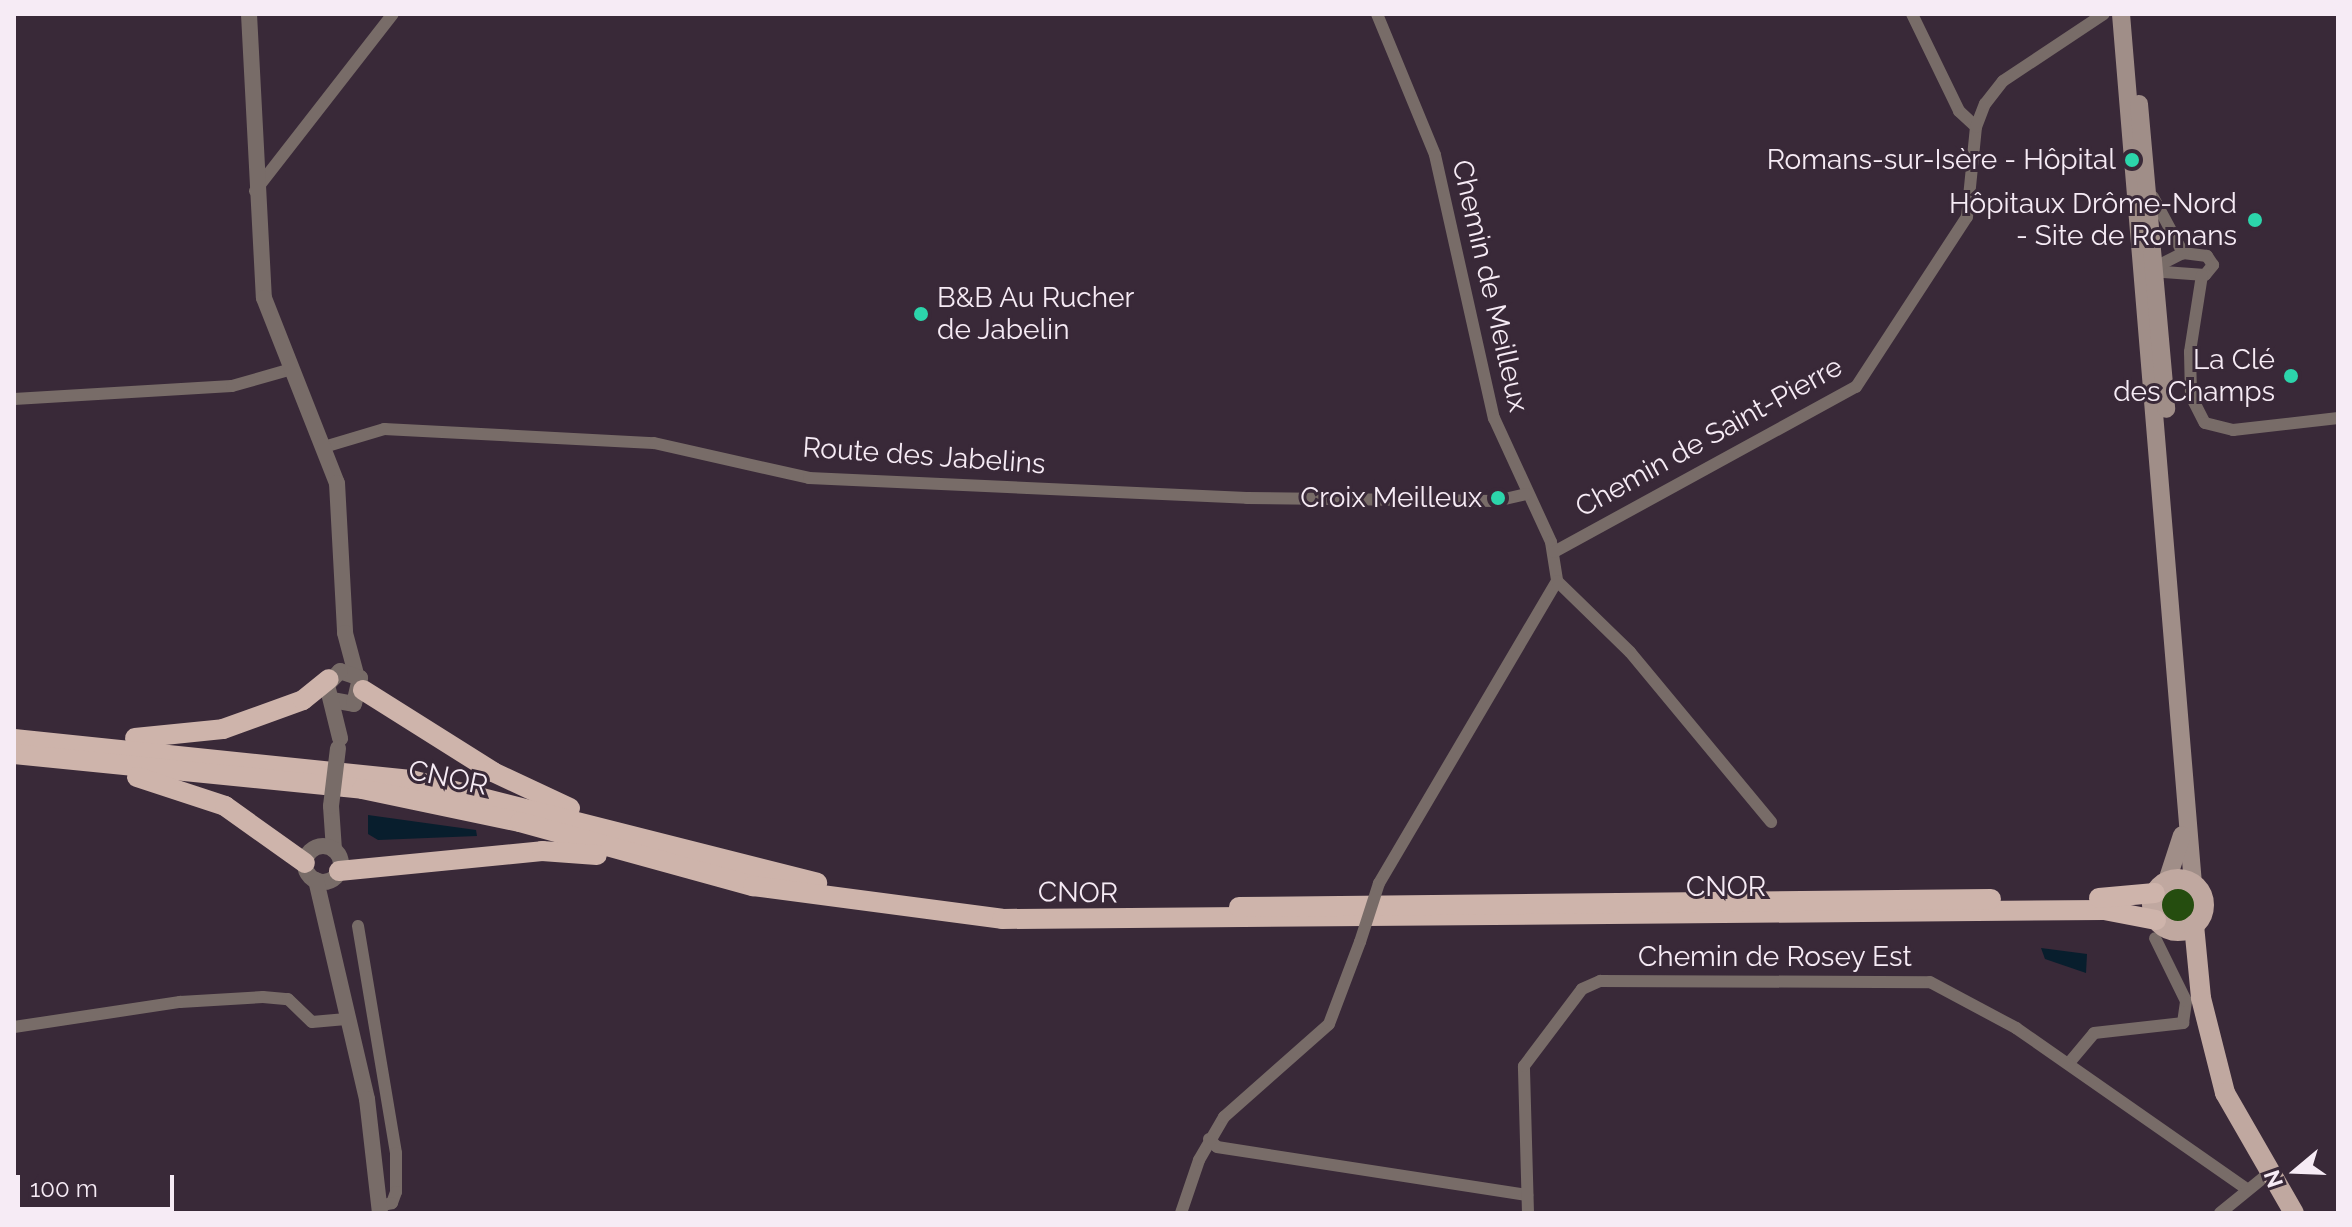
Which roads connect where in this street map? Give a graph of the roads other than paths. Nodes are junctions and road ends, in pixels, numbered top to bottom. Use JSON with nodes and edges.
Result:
{"nodes":[{"id":1,"x":249,"y":14,"type":"edge"},
{"id":2,"x":393,"y":14,"type":"edge"},
{"id":3,"x":1377,"y":14,"type":"edge"},
{"id":4,"x":1912,"y":14,"type":"edge"},
{"id":5,"x":2104,"y":14,"type":"edge"},
{"id":6,"x":2121,"y":14,"type":"edge"},
{"id":7,"x":2127,"y":14,"type":"edge"},
{"id":8,"x":1976,"y":127,"type":"junction"},
{"id":9,"x":2145,"y":149,"type":"junction"},
{"id":10,"x":255,"y":191,"type":"junction"},
{"id":11,"x":2136,"y":221,"type":"junction"},
{"id":12,"x":2183,"y":253,"type":"junction"},
{"id":13,"x":2198,"y":267,"type":"junction"},
{"id":14,"x":2154,"y":271,"type":"junction"},
{"id":15,"x":2144,"y":293,"type":"junction"},
{"id":16,"x":288,"y":370,"type":"junction"},
{"id":17,"x":14,"y":399,"type":"edge"},
{"id":18,"x":2338,"y":418,"type":"edge"},
{"id":19,"x":324,"y":447,"type":"junction"},
{"id":20,"x":1526,"y":494,"type":"junction"},
{"id":21,"x":1554,"y":552,"type":"junction"},
{"id":22,"x":2169,"y":576,"type":"junction"},
{"id":23,"x":1557,"y":581,"type":"junction"},
{"id":24,"x":345,"y":633,"type":"junction"},
{"id":25,"x":332,"y":676,"type":"junction"},
{"id":26,"x":358,"y":689,"type":"junction"},
{"id":27,"x":332,"y":700,"type":"junction"},
{"id":28,"x":14,"y":730,"type":"edge"},
{"id":29,"x":14,"y":739,"type":"edge"},
{"id":30,"x":339,"y":743,"type":"junction"},
{"id":31,"x":14,"y":754,"type":"edge"},
{"id":32,"x":2187,"y":804,"type":"junction"},
{"id":33,"x":1771,"y":822,"type":"dead end"},
{"id":34,"x":326,"y":848,"type":"junction"},
{"id":35,"x":690,"y":852,"type":"junction"},
{"id":36,"x":311,"y":872,"type":"junction"},
{"id":37,"x":337,"y":874,"type":"junction"},
{"id":38,"x":2193,"y":884,"type":"junction"},
{"id":39,"x":753,"y":886,"type":"junction"},
{"id":40,"x":2161,"y":887,"type":"junction"},
{"id":41,"x":2194,"y":925,"type":"junction"},
{"id":42,"x":358,"y":926,"type":"dead end"},
{"id":43,"x":331,"y":927,"type":"junction"},
{"id":44,"x":2160,"y":929,"type":"junction"},
{"id":45,"x":2201,"y":998,"type":"junction"},
{"id":46,"x":349,"y":1019,"type":"junction"},
{"id":47,"x":14,"y":1027,"type":"edge"},
{"id":48,"x":2069,"y":1063,"type":"junction"},
{"id":49,"x":1209,"y":1139,"type":"junction"},
{"id":50,"x":2268,"y":1174,"type":"junction"},
{"id":51,"x":2247,"y":1189,"type":"junction"},
{"id":52,"x":1527,"y":1195,"type":"junction"},
{"id":53,"x":380,"y":1210,"type":"edge"},
{"id":54,"x":1181,"y":1213,"type":"edge"},
{"id":55,"x":1528,"y":1213,"type":"edge"},
{"id":56,"x":2220,"y":1213,"type":"edge"},
{"id":57,"x":2294,"y":1213,"type":"edge"}],
"edges":[{"from":1,"to":10,"type":"street"},
{"from":2,"to":10,"type":"street"},
{"from":3,"to":20,"type":"street","name":"Chemin de Meilleux"},
{"from":4,"to":8,"type":"street"},
{"from":5,"to":8,"type":"street","name":"Chemin de Saint-Pierre"},
{"from":6,"to":11,"type":"main road"},
{"from":7,"to":9,"type":"main road"},
{"from":8,"to":21,"type":"street","name":"Chemin de Saint-Pierre"},
{"from":9,"to":12,"type":"street"},
{"from":9,"to":14,"type":"main road"},
{"from":10,"to":16,"type":"street"},
{"from":11,"to":14,"type":"street"},
{"from":11,"to":15,"type":"main road"},
{"from":12,"to":13,"type":"street"},
{"from":12,"to":14,"type":"street"},
{"from":13,"to":14,"type":"street"},
{"from":13,"to":18,"type":"street"},
{"from":14,"to":15,"type":"street"},
{"from":14,"to":22,"type":"main road"},
{"from":15,"to":22,"type":"main road"},
{"from":16,"to":17,"type":"street"},
{"from":16,"to":19,"type":"street"},
{"from":19,"to":20,"type":"street","name":"Route des Jabelins"},
{"from":19,"to":24,"type":"street"},
{"from":20,"to":21,"type":"street","name":"Chemin de Meilleux"},
{"from":21,"to":23,"type":"street","name":"Chemin de Meilleux"},
{"from":22,"to":32,"type":"main road"},
{"from":23,"to":33,"type":"street"},
{"from":23,"to":49,"type":"street","bridge":true},
{"from":24,"to":25,"type":"street"},
{"from":24,"to":26,"type":"street"},
{"from":25,"to":26,"type":"street"},
{"from":25,"to":27,"type":"street"},
{"from":25,"to":28,"type":"highway"},
{"from":26,"to":27,"type":"street"},
{"from":26,"to":30,"type":"street"},
{"from":26,"to":35,"type":"highway"},
{"from":27,"to":30,"type":"street"},
{"from":29,"to":35,"type":"highway","name":"CNOR"},
{"from":30,"to":34,"type":"street","bridge":true},
{"from":31,"to":36,"type":"highway"},
{"from":31,"to":39,"type":"highway","name":"CNOR"},
{"from":32,"to":38,"type":"main road"},
{"from":32,"to":40,"type":"main road"},
{"from":34,"to":36,"type":"street"},
{"from":34,"to":37,"type":"street"},
{"from":35,"to":40,"type":"highway","name":"CNOR"},
{"from":36,"to":37,"type":"street"},
{"from":36,"to":43,"type":"street"},
{"from":37,"to":39,"type":"highway"},
{"from":37,"to":43,"type":"street"},
{"from":38,"to":40,"type":"main road"},
{"from":38,"to":41,"type":"main road"},
{"from":39,"to":44,"type":"highway","name":"CNOR"},
{"from":40,"to":44,"type":"main road"},
{"from":41,"to":44,"type":"main road"},
{"from":41,"to":45,"type":"main road"},
{"from":42,"to":53,"type":"street"},
{"from":43,"to":46,"type":"street"},
{"from":44,"to":45,"type":"main road"},
{"from":44,"to":48,"type":"street"},
{"from":45,"to":50,"type":"main road"},
{"from":46,"to":47,"type":"street"},
{"from":46,"to":53,"type":"street"},
{"from":48,"to":51,"type":"street","name":"Chemin de Rosey Est"},
{"from":48,"to":52,"type":"street","name":"Chemin de Rosey Est"},
{"from":49,"to":52,"type":"street"},
{"from":49,"to":54,"type":"street"},
{"from":50,"to":51,"type":"street"},
{"from":50,"to":57,"type":"main road"},
{"from":51,"to":56,"type":"street"},
{"from":52,"to":55,"type":"street","name":"Chemin de Rosey Est"}]}
